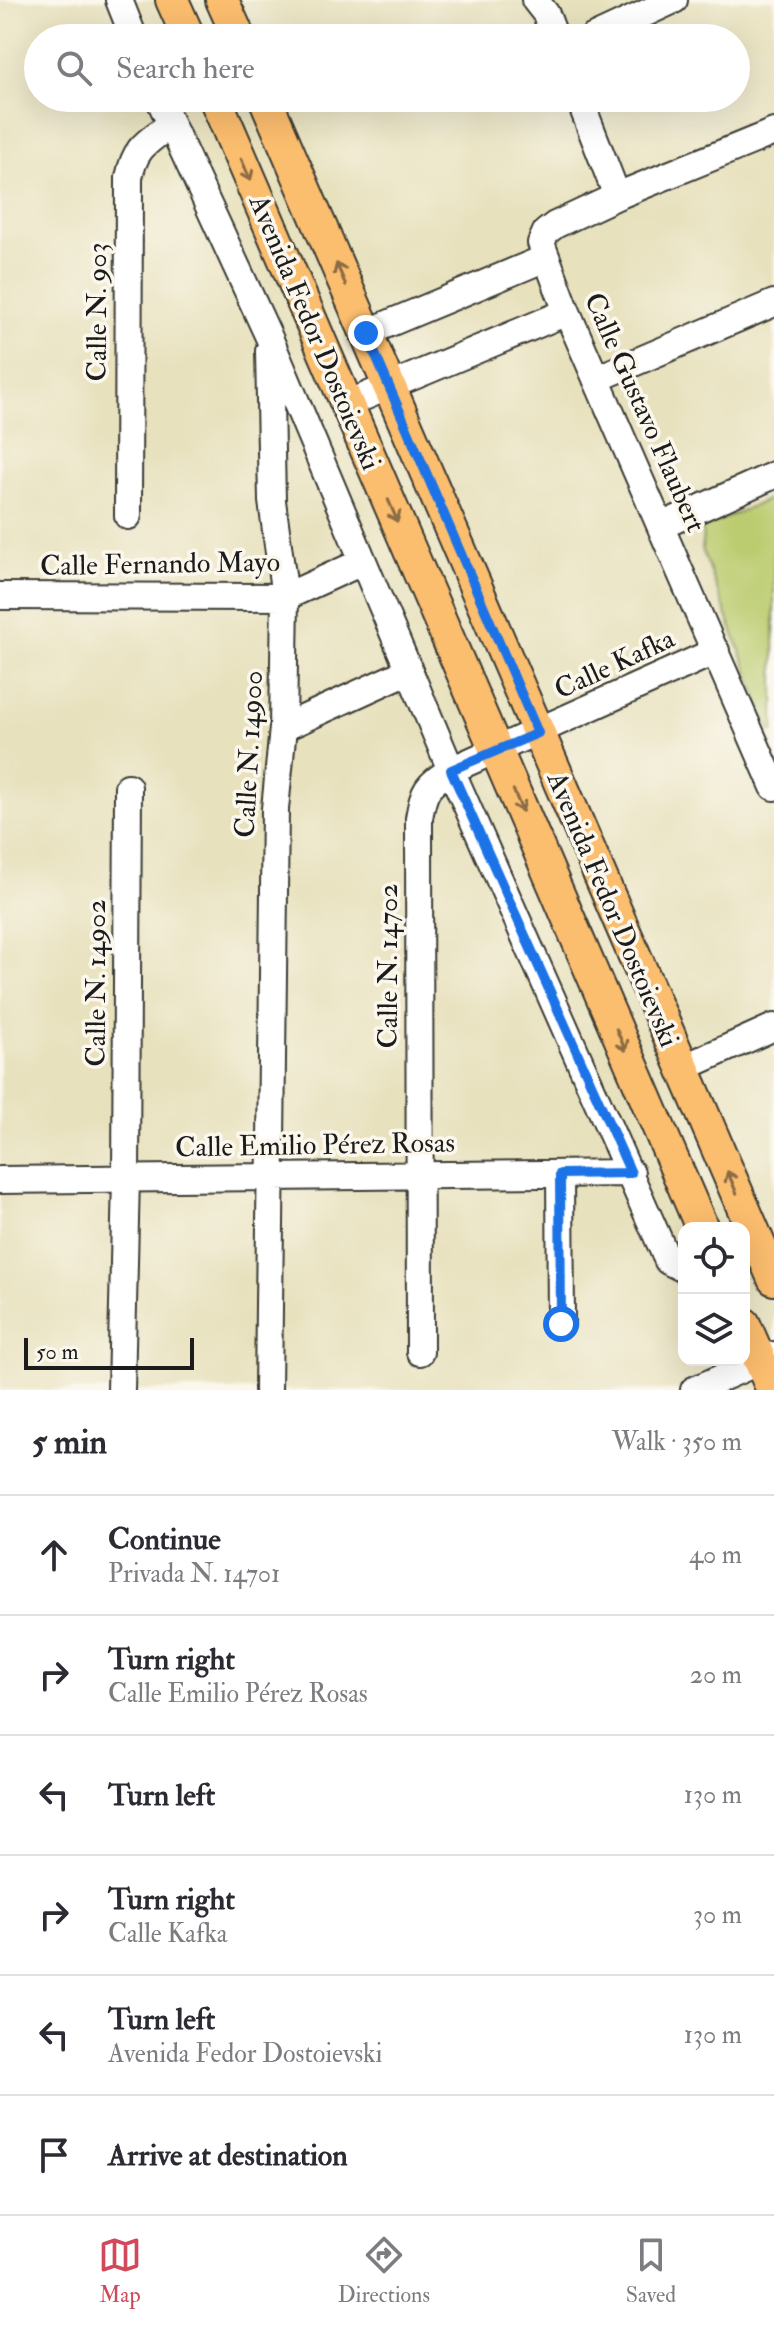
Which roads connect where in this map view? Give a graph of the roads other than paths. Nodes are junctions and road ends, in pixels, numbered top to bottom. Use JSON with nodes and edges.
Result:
{"nodes":[{"id":1,"x":119,"y":0,"type":"edge"},
{"id":2,"x":172,"y":0,"type":"edge"},
{"id":3,"x":222,"y":0,"type":"edge"},
{"id":4,"x":535,"y":0,"type":"edge"},
{"id":5,"x":674,"y":0,"type":"edge"},
{"id":6,"x":128,"y":24,"type":"edge"},
{"id":7,"x":183,"y":24,"type":"edge"},
{"id":8,"x":233,"y":24,"type":"edge"},
{"id":9,"x":550,"y":24,"type":"edge"},
{"id":10,"x":622,"y":24,"type":"edge"},
{"id":11,"x":165,"y":112,"type":"edge"},
{"id":12,"x":221,"y":112,"type":"edge"},
{"id":13,"x":271,"y":112,"type":"edge"},
{"id":14,"x":584,"y":112,"type":"edge"},
{"id":15,"x":170,"y":125,"type":"junction"},
{"id":16,"x":774,"y":132,"type":"edge"},
{"id":17,"x":617,"y":196,"type":"junction"},
{"id":18,"x":546,"y":258,"type":"junction"},
{"id":19,"x":774,"y":303,"type":"edge"},
{"id":20,"x":567,"y":312,"type":"junction"},
{"id":21,"x":366,"y":333,"type":"junction"},
{"id":22,"x":268,"y":335,"type":"junction"},
{"id":23,"x":596,"y":379,"type":"junction"},
{"id":24,"x":389,"y":387,"type":"junction"},
{"id":25,"x":347,"y":404,"type":"junction"},
{"id":26,"x":774,"y":475,"type":"edge"},
{"id":27,"x":128,"y":516,"type":"dead end"},
{"id":28,"x":661,"y":526,"type":"junction"},
{"id":29,"x":362,"y":562,"type":"junction"},
{"id":30,"x":0,"y":596,"type":"edge"},
{"id":31,"x":285,"y":597,"type":"junction"},
{"id":32,"x":716,"y":651,"type":"junction"},
{"id":33,"x":408,"y":671,"type":"junction"},
{"id":34,"x":283,"y":728,"type":"junction"},
{"id":35,"x":538,"y":733,"type":"junction"},
{"id":36,"x":497,"y":751,"type":"junction"},
{"id":37,"x":451,"y":770,"type":"junction"},
{"id":38,"x":772,"y":777,"type":"edge"},
{"id":39,"x":128,"y":787,"type":"dead end"},
{"id":40,"x":774,"y":1027,"type":"edge"},
{"id":41,"x":683,"y":1068,"type":"junction"},
{"id":42,"x":631,"y":1173,"type":"junction"},
{"id":43,"x":560,"y":1174,"type":"junction"},
{"id":44,"x":420,"y":1175,"type":"junction"},
{"id":45,"x":272,"y":1177,"type":"junction"},
{"id":46,"x":126,"y":1178,"type":"junction"},
{"id":47,"x":0,"y":1180,"type":"edge"},
{"id":48,"x":699,"y":1222,"type":"edge"},
{"id":49,"x":678,"y":1266,"type":"edge"},
{"id":50,"x":774,"y":1279,"type":"edge"},
{"id":51,"x":561,"y":1324,"type":"dead end"},
{"id":52,"x":750,"y":1336,"type":"edge"},
{"id":53,"x":420,"y":1352,"type":"dead end"},
{"id":54,"x":770,"y":1376,"type":"edge"},
{"id":55,"x":121,"y":1390,"type":"edge"},
{"id":56,"x":268,"y":1390,"type":"edge"},
{"id":57,"x":694,"y":1390,"type":"edge"}],
"edges":[{"from":1,"to":6,"type":"street"},
{"from":2,"to":7,"type":"main road"},
{"from":3,"to":8,"type":"main road"},
{"from":4,"to":9,"type":"street"},
{"from":5,"to":10,"type":"street"},
{"from":11,"to":15,"type":"street"},
{"from":12,"to":25,"type":"main road","name":"Avenida Fedor Dostoievski","one_way":true},
{"from":21,"to":13,"type":"main road","name":"Avenida Fedor Dostoievski","one_way":true},
{"from":14,"to":17,"type":"street"},
{"from":15,"to":22,"type":"street"},
{"from":15,"to":27,"type":"street","name":"Calle N. 903"},
{"from":16,"to":17,"type":"street"},
{"from":17,"to":18,"type":"street"},
{"from":18,"to":20,"type":"street","name":"Calle Gustavo Flaubert"},
{"from":18,"to":21,"type":"street"},
{"from":19,"to":23,"type":"street"},
{"from":20,"to":23,"type":"street","name":"Calle Gustavo Flaubert"},
{"from":20,"to":24,"type":"street"},
{"from":21,"to":24,"type":"main road","name":"Avenida Fedor Dostoievski"},
{"from":22,"to":29,"type":"street"},
{"from":22,"to":31,"type":"street","name":"Calle N. 14900"},
{"from":23,"to":28,"type":"street","name":"Calle Gustavo Flaubert"},
{"from":24,"to":25,"type":"street"},
{"from":24,"to":35,"type":"main road","name":"Avenida Fedor Dostoievski"},
{"from":25,"to":36,"type":"main road","name":"Avenida Fedor Dostoievski","one_way":true},
{"from":26,"to":28,"type":"street"},
{"from":28,"to":32,"type":"street","name":"Calle Gustavo Flaubert"},
{"from":29,"to":31,"type":"street","name":"Calle Fernando Mayo"},
{"from":29,"to":33,"type":"street"},
{"from":30,"to":31,"type":"street","name":"Calle Fernando Mayo"},
{"from":31,"to":34,"type":"street","name":"Calle N. 14900"},
{"from":32,"to":35,"type":"street","name":"Calle Kafka"},
{"from":32,"to":38,"type":"street","name":"Calle Gustavo Flaubert"},
{"from":33,"to":34,"type":"street"},
{"from":33,"to":37,"type":"street"},
{"from":34,"to":45,"type":"street","name":"Calle N. 14900"},
{"from":35,"to":36,"type":"street","name":"Calle Kafka"},
{"from":35,"to":41,"type":"main road","name":"Avenida Fedor Dostoievski"},
{"from":36,"to":37,"type":"street","name":"Calle Kafka"},
{"from":36,"to":48,"type":"main road","name":"Avenida Fedor Dostoievski","one_way":true},
{"from":37,"to":42,"type":"street"},
{"from":37,"to":44,"type":"street","name":"Calle N. 14702"},
{"from":39,"to":46,"type":"street","name":"Calle N. 14902"},
{"from":40,"to":41,"type":"street"},
{"from":50,"to":41,"type":"main road","name":"Avenida Fedor Dostoievski","one_way":true},
{"from":42,"to":43,"type":"street","name":"Calle Emilio Pérez Rosas"},
{"from":42,"to":49,"type":"street"},
{"from":43,"to":44,"type":"street","name":"Calle Emilio Pérez Rosas"},
{"from":43,"to":51,"type":"street"},
{"from":44,"to":45,"type":"street","name":"Calle Emilio Pérez Rosas"},
{"from":44,"to":53,"type":"street","name":"Calle N. 14702"},
{"from":45,"to":46,"type":"street","name":"Calle Emilio Pérez Rosas"},
{"from":45,"to":56,"type":"street","name":"Calle N. 14900"},
{"from":46,"to":47,"type":"street","name":"Calle Emilio Pérez Rosas"},
{"from":46,"to":55,"type":"street","name":"Calle N. 14902"},
{"from":52,"to":54,"type":"main road"},
{"from":54,"to":57,"type":"street"}]}
